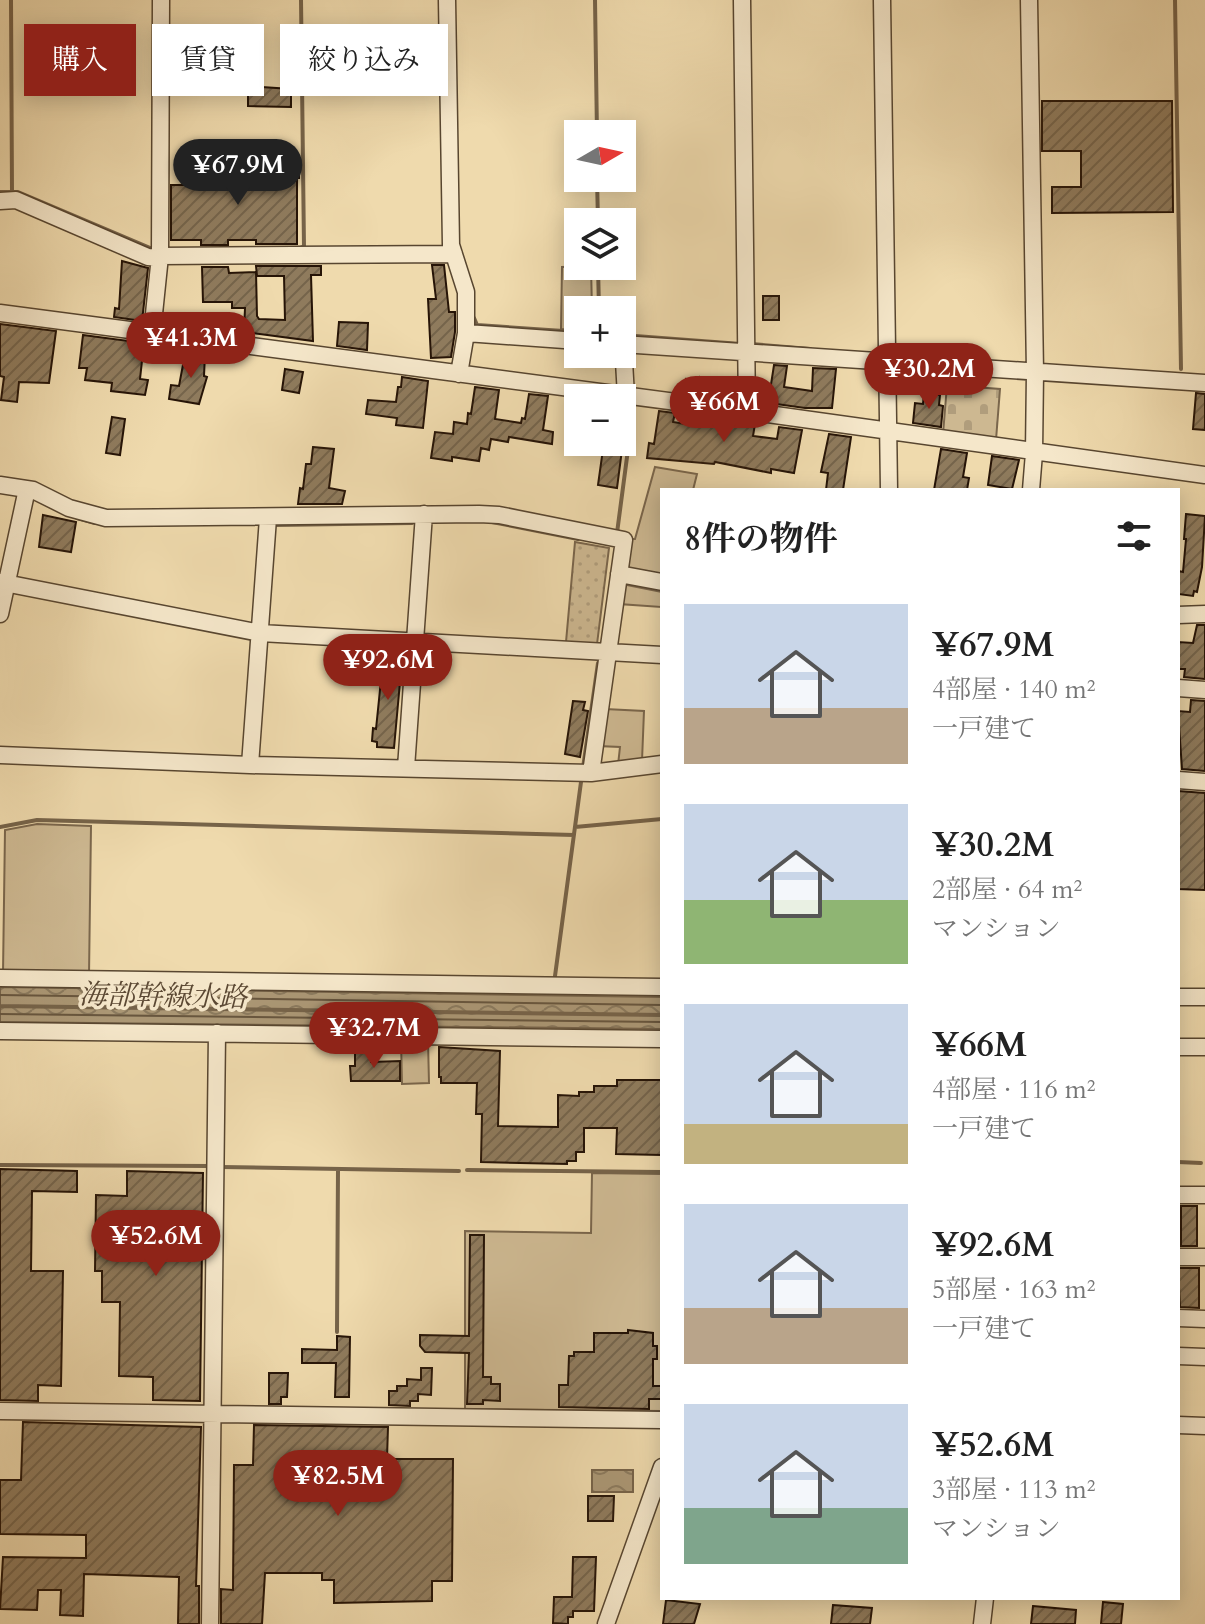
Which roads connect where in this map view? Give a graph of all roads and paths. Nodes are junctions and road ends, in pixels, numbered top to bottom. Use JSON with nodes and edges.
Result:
{"nodes":[{"id":1,"x":161,"y":0,"type":"edge"},
{"id":2,"x":447,"y":0,"type":"edge"},
{"id":3,"x":742,"y":0,"type":"edge"},
{"id":4,"x":882,"y":0,"type":"edge"},
{"id":5,"x":1029,"y":0,"type":"edge"},
{"id":6,"x":0,"y":201,"type":"edge"},
{"id":7,"x":454,"y":254,"type":"junction"},
{"id":8,"x":160,"y":257,"type":"junction"},
{"id":9,"x":0,"y":313,"type":"edge"},
{"id":10,"x":152,"y":333,"type":"junction"},
{"id":11,"x":466,"y":333,"type":"junction"},
{"id":12,"x":564,"y":340,"type":"edge"},
{"id":13,"x":636,"y":345,"type":"edge"},
{"id":14,"x":746,"y":352,"type":"junction"},
{"id":15,"x":886,"y":362,"type":"junction"},
{"id":16,"x":1035,"y":372,"type":"junction"},
{"id":17,"x":459,"y":374,"type":"junction"},
{"id":18,"x":1205,"y":383,"type":"edge"},
{"id":19,"x":564,"y":388,"type":"edge"},
{"id":20,"x":636,"y":397,"type":"edge"},
{"id":21,"x":747,"y":411,"type":"junction"},
{"id":22,"x":888,"y":431,"type":"junction"},
{"id":23,"x":1034,"y":453,"type":"junction"},
{"id":24,"x":1205,"y":475,"type":"edge"},
{"id":25,"x":0,"y":485,"type":"edge"},
{"id":26,"x":889,"y":488,"type":"edge"},
{"id":27,"x":1031,"y":488,"type":"edge"},
{"id":28,"x":27,"y":489,"type":"junction"},
{"id":29,"x":424,"y":514,"type":"junction"},
{"id":30,"x":268,"y":518,"type":"junction"},
{"id":31,"x":619,"y":574,"type":"junction"},
{"id":32,"x":660,"y":582,"type":"edge"},
{"id":33,"x":4,"y":583,"type":"edge"},
{"id":34,"x":0,"y":614,"type":"edge"},
{"id":35,"x":1205,"y":614,"type":"edge"},
{"id":36,"x":1180,"y":615,"type":"edge"},
{"id":37,"x":260,"y":633,"type":"junction"},
{"id":38,"x":414,"y":643,"type":"junction"},
{"id":39,"x":609,"y":652,"type":"junction"},
{"id":40,"x":660,"y":655,"type":"edge"},
{"id":41,"x":1180,"y":688,"type":"edge"},
{"id":42,"x":1205,"y":690,"type":"edge"},
{"id":43,"x":0,"y":755,"type":"edge"},
{"id":44,"x":660,"y":764,"type":"edge"},
{"id":45,"x":250,"y":765,"type":"junction"},
{"id":46,"x":406,"y":768,"type":"junction"},
{"id":47,"x":591,"y":773,"type":"junction"},
{"id":48,"x":1180,"y":780,"type":"edge"},
{"id":49,"x":1205,"y":782,"type":"edge"},
{"id":50,"x":0,"y":978,"type":"edge"},
{"id":51,"x":660,"y":987,"type":"edge"},
{"id":52,"x":1180,"y":997,"type":"edge"},
{"id":53,"x":1205,"y":997,"type":"edge"},
{"id":54,"x":0,"y":1031,"type":"edge"},
{"id":55,"x":217,"y":1033,"type":"junction"},
{"id":56,"x":660,"y":1039,"type":"edge"},
{"id":57,"x":1180,"y":1047,"type":"edge"},
{"id":58,"x":1205,"y":1047,"type":"edge"},
{"id":59,"x":1180,"y":1195,"type":"edge"},
{"id":60,"x":1205,"y":1195,"type":"edge"},
{"id":61,"x":1180,"y":1257,"type":"edge"},
{"id":62,"x":1205,"y":1257,"type":"edge"},
{"id":63,"x":1180,"y":1318,"type":"edge"},
{"id":64,"x":1205,"y":1319,"type":"edge"},
{"id":65,"x":1180,"y":1356,"type":"edge"},
{"id":66,"x":1205,"y":1357,"type":"edge"},
{"id":67,"x":0,"y":1411,"type":"edge"},
{"id":68,"x":213,"y":1414,"type":"junction"},
{"id":69,"x":660,"y":1420,"type":"edge"},
{"id":70,"x":1180,"y":1425,"type":"edge"},
{"id":71,"x":1205,"y":1426,"type":"edge"},
{"id":72,"x":660,"y":1473,"type":"edge"},
{"id":73,"x":985,"y":1600,"type":"edge"},
{"id":74,"x":210,"y":1624,"type":"edge"},
{"id":75,"x":606,"y":1624,"type":"edge"},
{"id":76,"x":982,"y":1624,"type":"edge"}],
"edges":[{"from":1,"to":8,"type":"street"},
{"from":2,"to":7,"type":"street"},
{"from":3,"to":14,"type":"street"},
{"from":4,"to":15,"type":"street"},
{"from":5,"to":16,"type":"street"},
{"from":6,"to":8,"type":"street"},
{"from":7,"to":8,"type":"street"},
{"from":7,"to":11,"type":"street"},
{"from":8,"to":10,"type":"street"},
{"from":9,"to":10,"type":"street"},
{"from":10,"to":17,"type":"street"},
{"from":11,"to":12,"type":"street"},
{"from":11,"to":17,"type":"street"},
{"from":13,"to":14,"type":"street"},
{"from":14,"to":15,"type":"street"},
{"from":14,"to":21,"type":"street"},
{"from":15,"to":16,"type":"street"},
{"from":15,"to":22,"type":"street"},
{"from":16,"to":18,"type":"street"},
{"from":16,"to":23,"type":"street"},
{"from":17,"to":19,"type":"street"},
{"from":20,"to":21,"type":"street"},
{"from":21,"to":22,"type":"street"},
{"from":22,"to":23,"type":"street"},
{"from":22,"to":26,"type":"street"},
{"from":23,"to":24,"type":"street"},
{"from":23,"to":27,"type":"street"},
{"from":25,"to":28,"type":"street"},
{"from":28,"to":30,"type":"street"},
{"from":28,"to":33,"type":"street"},
{"from":29,"to":30,"type":"street"},
{"from":29,"to":31,"type":"street"},
{"from":29,"to":38,"type":"street"},
{"from":30,"to":37,"type":"street"},
{"from":31,"to":32,"type":"street"},
{"from":31,"to":39,"type":"street"},
{"from":33,"to":34,"type":"street"},
{"from":33,"to":37,"type":"street"},
{"from":35,"to":36,"type":"street"},
{"from":37,"to":38,"type":"street"},
{"from":37,"to":45,"type":"street"},
{"from":38,"to":39,"type":"street"},
{"from":38,"to":46,"type":"street"},
{"from":39,"to":40,"type":"street"},
{"from":39,"to":47,"type":"street"},
{"from":41,"to":42,"type":"street"},
{"from":43,"to":45,"type":"street"},
{"from":44,"to":47,"type":"street"},
{"from":45,"to":46,"type":"street"},
{"from":46,"to":47,"type":"street"},
{"from":48,"to":49,"type":"street"},
{"from":50,"to":51,"type":"street"},
{"from":52,"to":53,"type":"street"},
{"from":54,"to":55,"type":"street"},
{"from":55,"to":56,"type":"street"},
{"from":55,"to":68,"type":"street"},
{"from":57,"to":58,"type":"street"},
{"from":59,"to":60,"type":"street"},
{"from":61,"to":62,"type":"street"},
{"from":63,"to":64,"type":"street"},
{"from":65,"to":66,"type":"street"},
{"from":67,"to":68,"type":"street"},
{"from":68,"to":69,"type":"street"},
{"from":68,"to":74,"type":"street"},
{"from":70,"to":71,"type":"street"},
{"from":72,"to":75,"type":"street"},
{"from":73,"to":76,"type":"street"}]}
